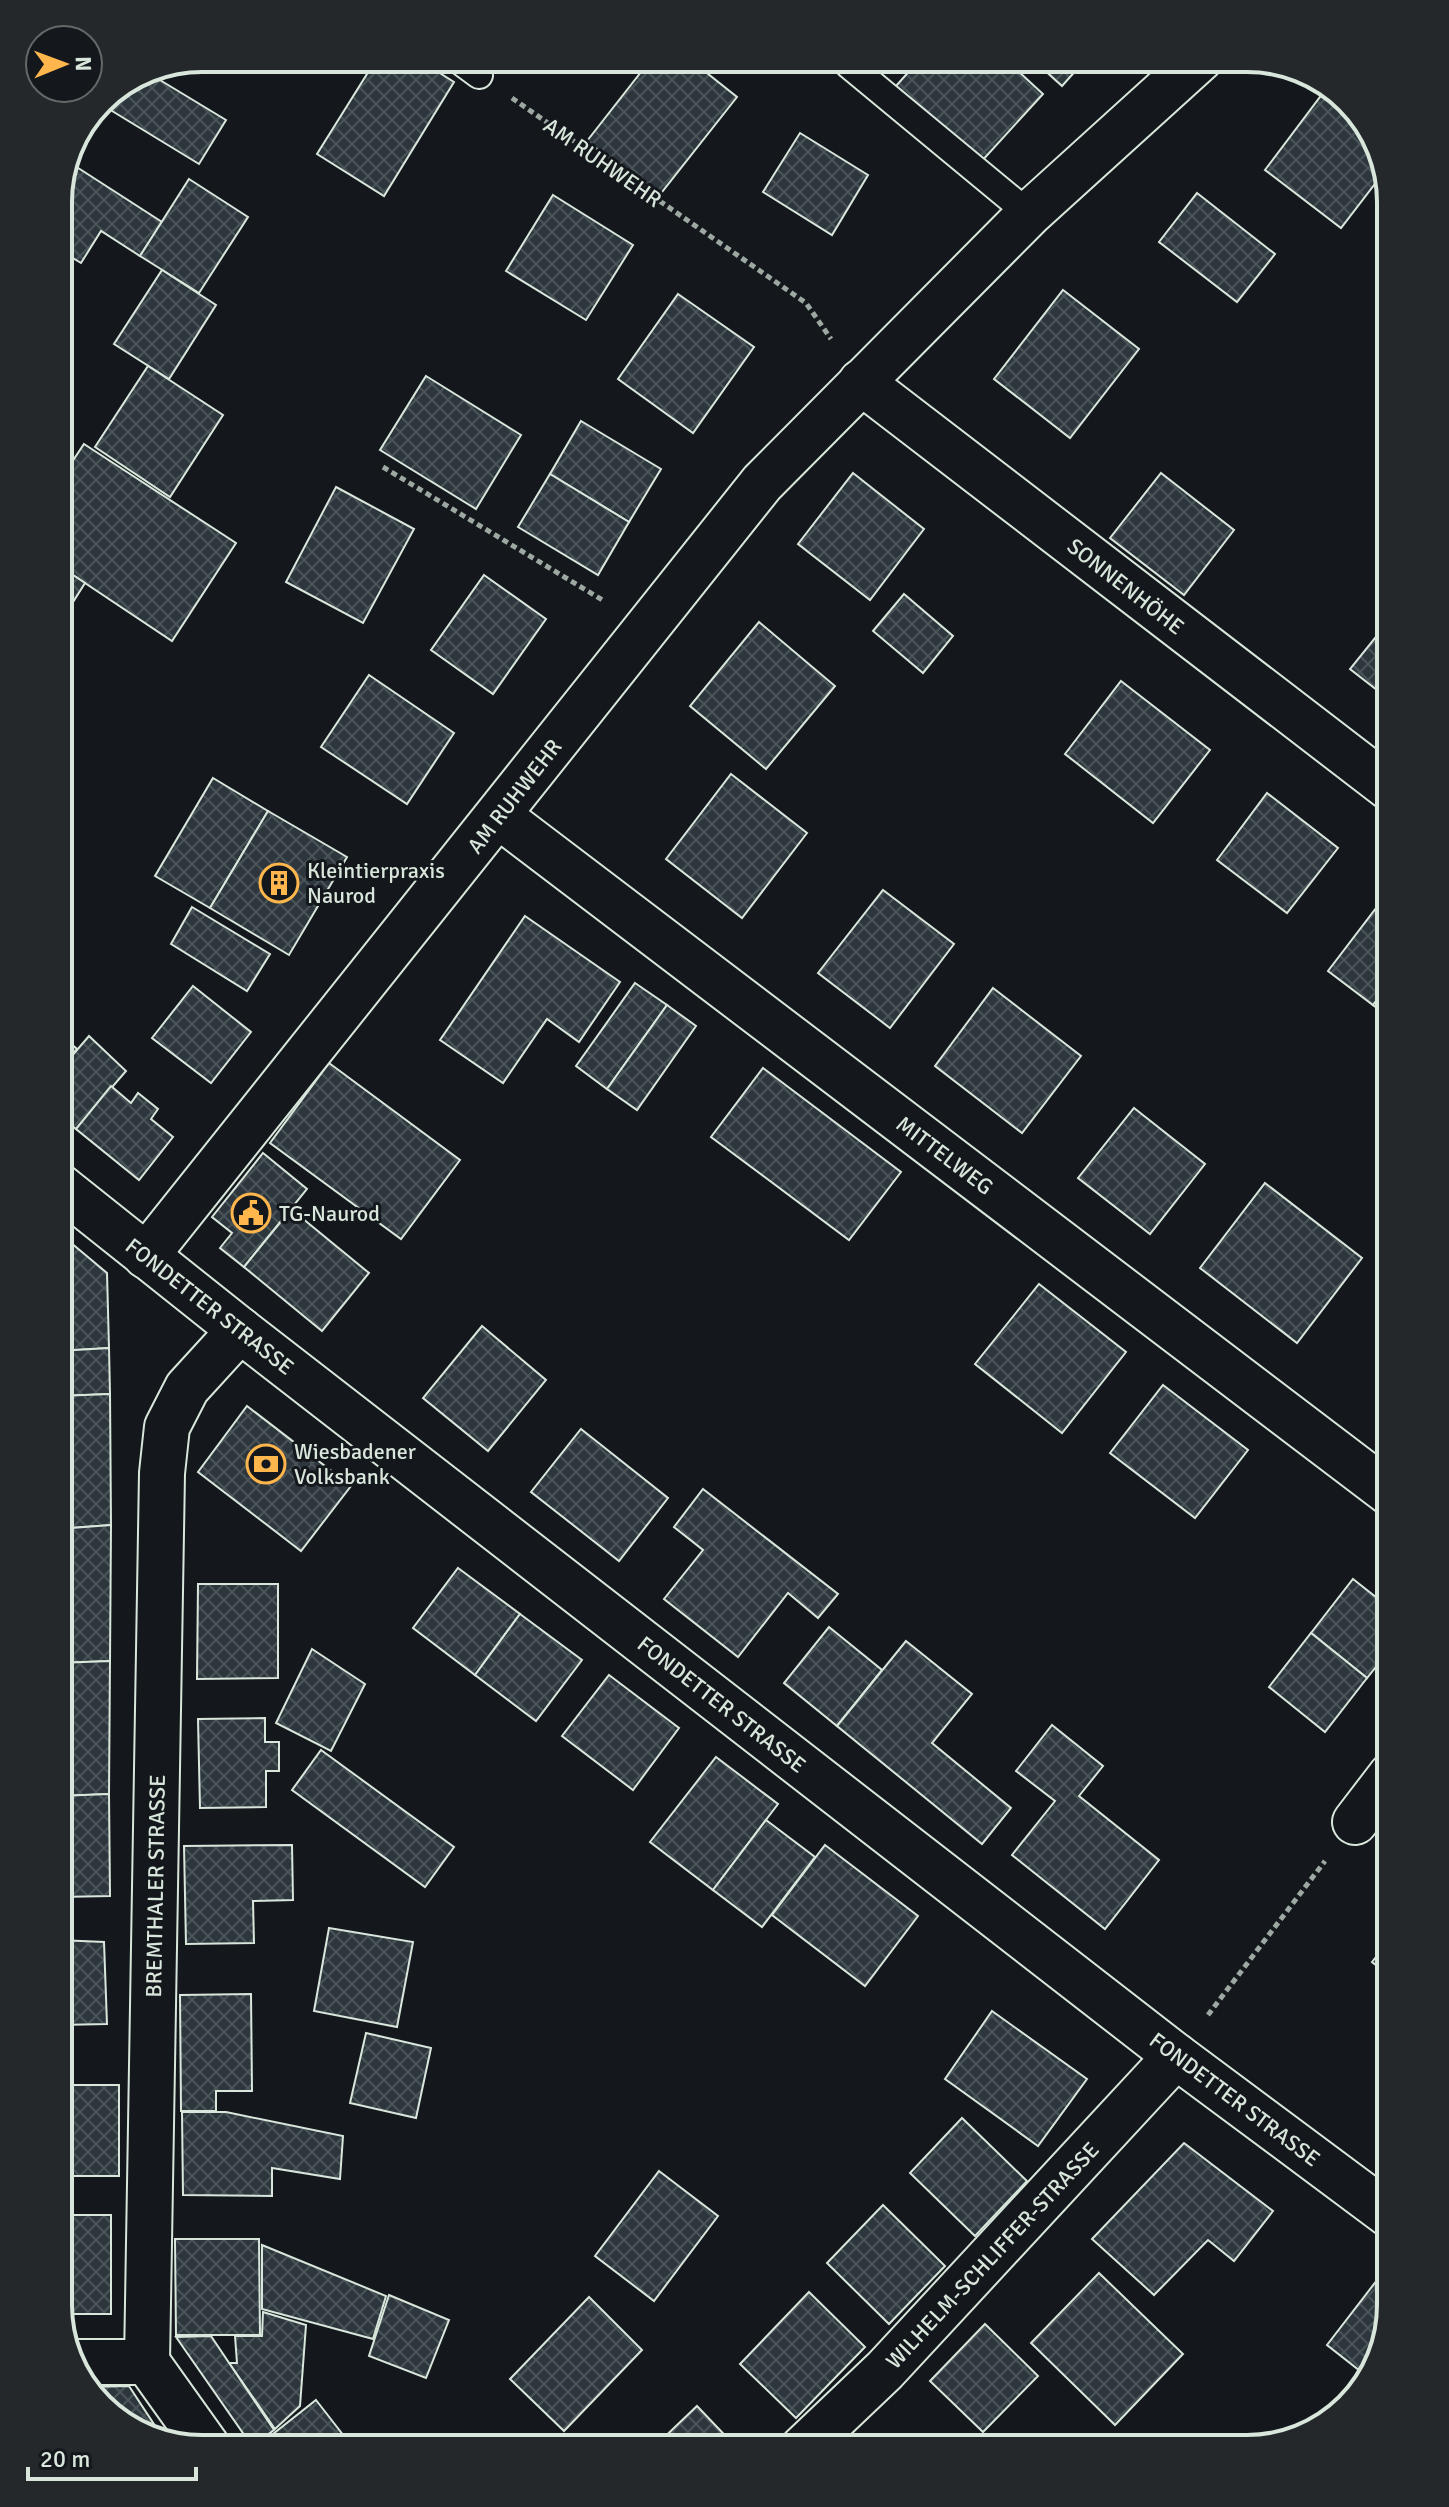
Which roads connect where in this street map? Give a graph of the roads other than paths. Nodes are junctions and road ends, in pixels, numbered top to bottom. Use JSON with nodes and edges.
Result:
{"nodes":[{"id":1,"x":475,"y":72,"type":"edge"},
{"id":2,"x":857,"y":72,"type":"edge"},
{"id":3,"x":1186,"y":72,"type":"edge"},
{"id":4,"x":479,"y":75,"type":"road end"},
{"id":5,"x":1029,"y":214,"type":"junction"},
{"id":6,"x":861,"y":382,"type":"junction"},
{"id":7,"x":1377,"y":778,"type":"edge"},
{"id":8,"x":499,"y":816,"type":"junction"},
{"id":9,"x":72,"y":1196,"type":"edge"},
{"id":10,"x":146,"y":1256,"type":"junction"},
{"id":11,"x":240,"y":1330,"type":"junction"},
{"id":12,"x":1377,"y":1483,"type":"edge"},
{"id":13,"x":1377,"y":1793,"type":"edge"},
{"id":14,"x":1355,"y":1822,"type":"road end"},
{"id":15,"x":1176,"y":2056,"type":"junction"},
{"id":16,"x":1377,"y":2206,"type":"edge"},
{"id":17,"x":85,"y":2362,"type":"edge"},
{"id":18,"x":147,"y":2362,"type":"junction"},
{"id":19,"x":199,"y":2435,"type":"edge"},
{"id":20,"x":817,"y":2435,"type":"edge"}],
"edges":[{"from":1,"to":4,"type":"lane"},
{"from":2,"to":5,"type":"lane"},
{"from":3,"to":5,"type":"street","name":"AM RUHWEHR"},
{"from":5,"to":6,"type":"street","name":"AM RUHWEHR"},
{"from":6,"to":7,"type":"street","name":"SONNENHÖHE"},
{"from":6,"to":8,"type":"street","name":"AM RUHWEHR"},
{"from":8,"to":10,"type":"street","name":"AM RUHWEHR"},
{"from":8,"to":12,"type":"street","name":"MITTELWEG"},
{"from":9,"to":10,"type":"street","name":"FONDETTER STRASSE"},
{"from":10,"to":11,"type":"street","name":"FONDETTER STRASSE"},
{"from":11,"to":15,"type":"street","name":"FONDETTER STRASSE"},
{"from":11,"to":18,"type":"street","name":"BREMTHALER STRASSE"},
{"from":13,"to":14,"type":"street"},
{"from":15,"to":16,"type":"street","name":"FONDETTER STRASSE"},
{"from":15,"to":20,"type":"street","name":"WILHELM-SCHLIFFER-STRASSE"},
{"from":17,"to":18,"type":"street"},
{"from":18,"to":19,"type":"street"}]}
